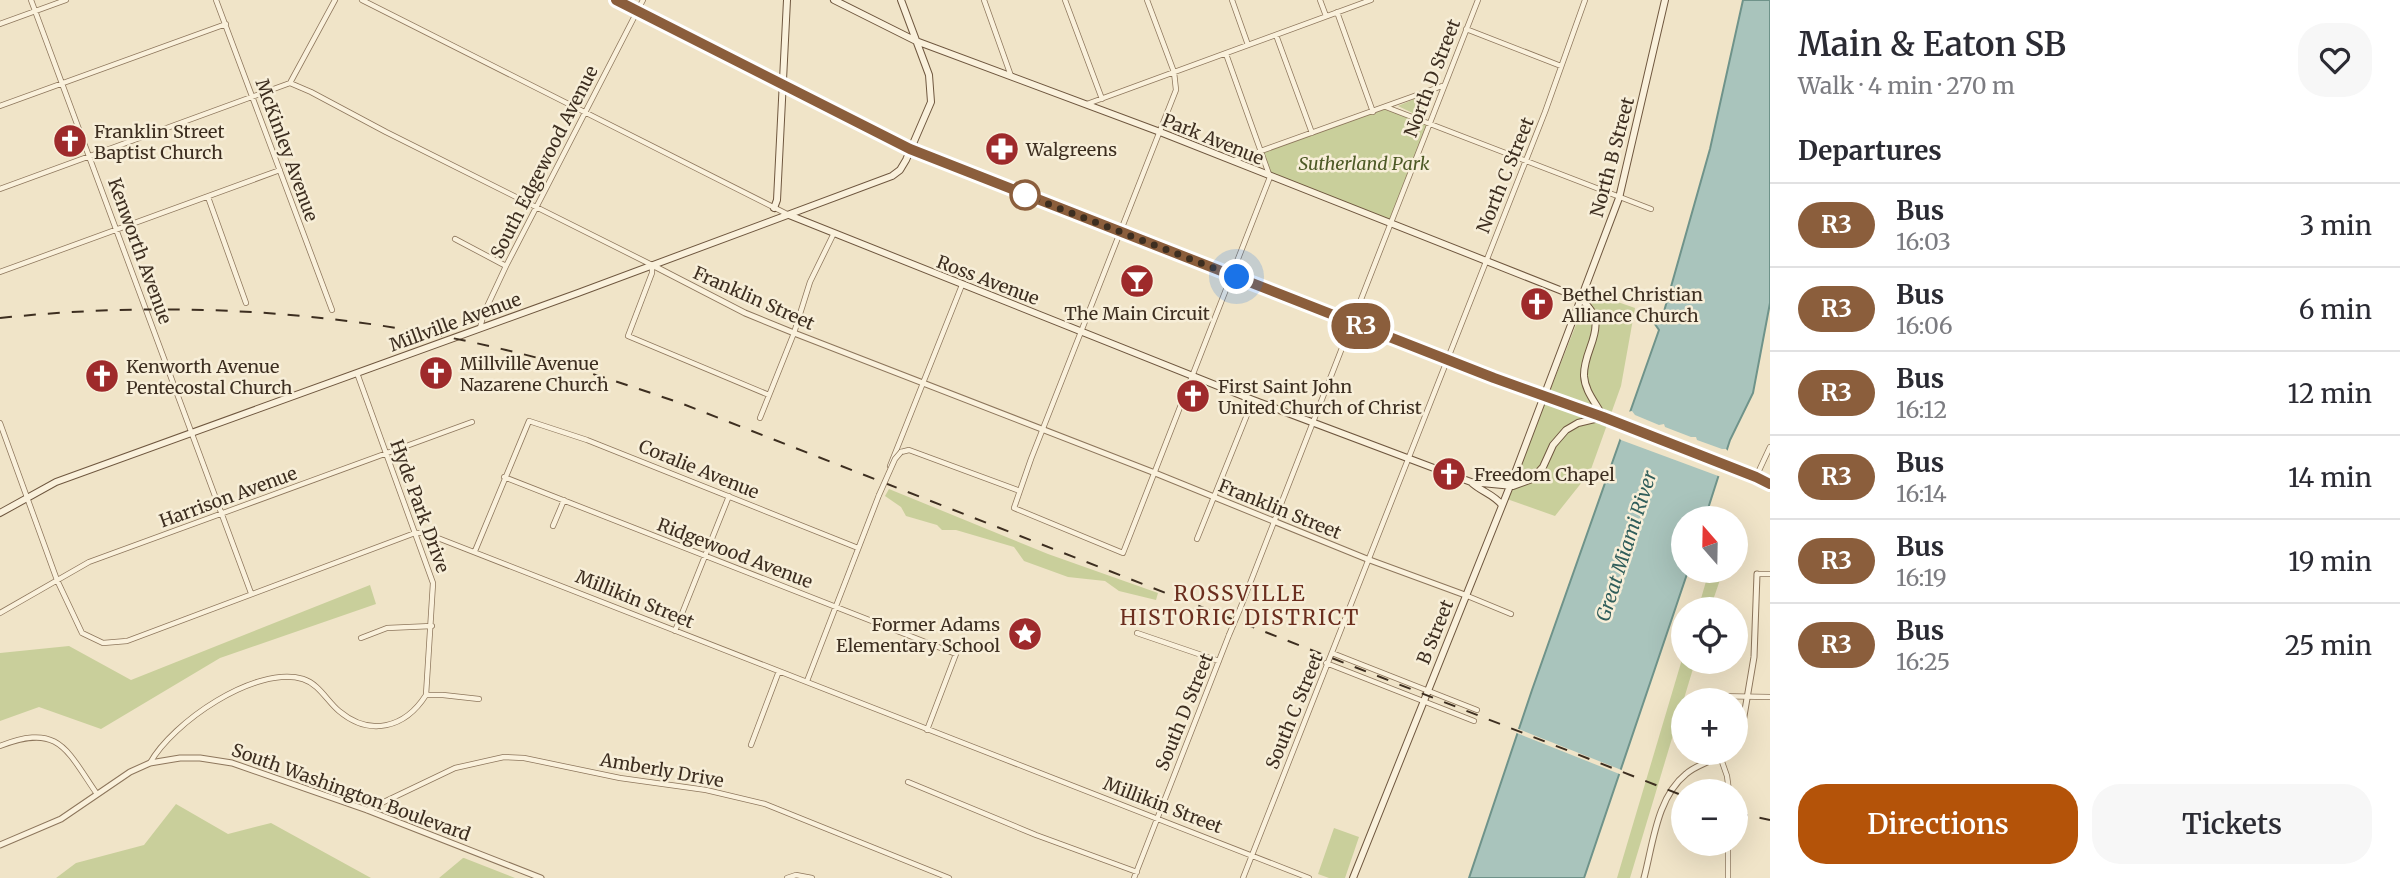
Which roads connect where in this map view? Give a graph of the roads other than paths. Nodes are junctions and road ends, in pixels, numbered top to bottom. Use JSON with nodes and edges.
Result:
{"nodes":[{"id":1,"x":31,"y":0,"type":"edge"},
{"id":2,"x":66,"y":0,"type":"edge"},
{"id":3,"x":216,"y":0,"type":"edge"},
{"id":4,"x":335,"y":0,"type":"edge"},
{"id":5,"x":362,"y":0,"type":"edge"},
{"id":6,"x":615,"y":0,"type":"edge"},
{"id":7,"x":643,"y":0,"type":"edge"},
{"id":8,"x":787,"y":0,"type":"edge"},
{"id":9,"x":834,"y":0,"type":"edge"},
{"id":10,"x":901,"y":0,"type":"edge"},
{"id":11,"x":984,"y":0,"type":"edge"},
{"id":12,"x":1065,"y":0,"type":"edge"},
{"id":13,"x":1147,"y":0,"type":"edge"},
{"id":14,"x":1231,"y":0,"type":"edge"},
{"id":15,"x":1320,"y":0,"type":"edge"},
{"id":16,"x":1371,"y":0,"type":"edge"},
{"id":17,"x":1478,"y":0,"type":"edge"},
{"id":18,"x":1586,"y":0,"type":"edge"},
{"id":19,"x":1665,"y":0,"type":"edge"},
{"id":20,"x":637,"y":11,"type":"junction"},
{"id":21,"x":35,"y":12,"type":"junction"},
{"id":22,"x":1337,"y":12,"type":"junction"},
{"id":23,"x":1326,"y":16,"type":"junction"},
{"id":24,"x":0,"y":24,"type":"edge"},
{"id":25,"x":226,"y":24,"type":"junction"},
{"id":26,"x":1466,"y":29,"type":"junction"},
{"id":27,"x":1276,"y":34,"type":"junction"},
{"id":28,"x":916,"y":41,"type":"junction"},
{"id":29,"x":1248,"y":45,"type":"junction"},
{"id":30,"x":1226,"y":54,"type":"junction"},
{"id":31,"x":1561,"y":66,"type":"junction"},
{"id":32,"x":1174,"y":72,"type":"junction"},
{"id":33,"x":1011,"y":76,"type":"junction"},
{"id":34,"x":290,"y":83,"type":"junction"},
{"id":35,"x":62,"y":84,"type":"junction"},
{"id":36,"x":783,"y":85,"type":"junction"},
{"id":37,"x":1443,"y":85,"type":"junction"},
{"id":38,"x":253,"y":96,"type":"junction"},
{"id":39,"x":1102,"y":99,"type":"junction"},
{"id":40,"x":1087,"y":104,"type":"junction"},
{"id":41,"x":0,"y":106,"type":"edge"},
{"id":42,"x":1386,"y":107,"type":"junction"},
{"id":43,"x":1373,"y":112,"type":"junction"},
{"id":44,"x":584,"y":113,"type":"junction"},
{"id":45,"x":1428,"y":123,"type":"junction"},
{"id":46,"x":1160,"y":132,"type":"junction"},
{"id":47,"x":1312,"y":134,"type":"junction"},
{"id":48,"x":910,"y":149,"type":"junction"},
{"id":49,"x":1261,"y":151,"type":"junction"},
{"id":50,"x":90,"y":156,"type":"junction"},
{"id":51,"x":1231,"y":161,"type":"junction"},
{"id":52,"x":1524,"y":162,"type":"junction"},
{"id":53,"x":280,"y":170,"type":"junction"},
{"id":54,"x":1270,"y":177,"type":"junction"},
{"id":55,"x":0,"y":189,"type":"edge"},
{"id":56,"x":208,"y":197,"type":"junction"},
{"id":57,"x":1619,"y":198,"type":"junction"},
{"id":58,"x":537,"y":207,"type":"junction"},
{"id":59,"x":774,"y":208,"type":"junction"},
{"id":60,"x":1651,"y":209,"type":"dead end"},
{"id":61,"x":789,"y":215,"type":"junction"},
{"id":62,"x":1390,"y":222,"type":"junction"},
{"id":63,"x":117,"y":231,"type":"junction"},
{"id":64,"x":834,"y":233,"type":"junction"},
{"id":65,"x":1121,"y":233,"type":"junction"},
{"id":66,"x":455,"y":239,"type":"dead end"},
{"id":67,"x":1485,"y":261,"type":"junction"},
{"id":68,"x":652,"y":265,"type":"junction"},
{"id":69,"x":506,"y":266,"type":"junction"},
{"id":70,"x":0,"y":272,"type":"edge"},
{"id":71,"x":1232,"y":275,"type":"junction"},
{"id":72,"x":962,"y":285,"type":"junction"},
{"id":73,"x":1580,"y":298,"type":"junction"},
{"id":74,"x":246,"y":303,"type":"dead end"},
{"id":75,"x":332,"y":310,"type":"dead end"},
{"id":76,"x":1351,"y":321,"type":"junction"},
{"id":77,"x":480,"y":328,"type":"junction"},
{"id":78,"x":1082,"y":332,"type":"junction"},
{"id":79,"x":794,"y":333,"type":"junction"},
{"id":80,"x":1447,"y":359,"type":"junction"},
{"id":81,"x":357,"y":373,"type":"junction"},
{"id":82,"x":1192,"y":375,"type":"junction"},
{"id":83,"x":924,"y":383,"type":"junction"},
{"id":84,"x":769,"y":394,"type":"junction"},
{"id":85,"x":1542,"y":396,"type":"junction"},
{"id":86,"x":1253,"y":400,"type":"junction"},
{"id":87,"x":760,"y":418,"type":"dead end"},
{"id":88,"x":1606,"y":418,"type":"junction"},
{"id":89,"x":472,"y":422,"type":"dead end"},
{"id":90,"x":1313,"y":422,"type":"junction"},
{"id":91,"x":0,"y":424,"type":"edge"},
{"id":92,"x":1043,"y":430,"type":"junction"},
{"id":93,"x":192,"y":433,"type":"junction"},
{"id":94,"x":1770,"y":447,"type":"edge"},
{"id":95,"x":386,"y":453,"type":"junction"},
{"id":96,"x":1408,"y":460,"type":"junction"},
{"id":97,"x":888,"y":471,"type":"dead end"},
{"id":98,"x":1155,"y":473,"type":"junction"},
{"id":99,"x":504,"y":477,"type":"junction"},
{"id":100,"x":1756,"y":477,"type":"junction"},
{"id":101,"x":1471,"y":482,"type":"junction"},
{"id":102,"x":1770,"y":484,"type":"edge"},
{"id":103,"x":1510,"y":485,"type":"junction"},
{"id":104,"x":1020,"y":491,"type":"junction"},
{"id":105,"x":729,"y":496,"type":"junction"},
{"id":106,"x":27,"y":498,"type":"junction"},
{"id":107,"x":1214,"y":498,"type":"junction"},
{"id":108,"x":564,"y":500,"type":"junction"},
{"id":109,"x":1502,"y":505,"type":"junction"},
{"id":110,"x":0,"y":513,"type":"edge"},
{"id":111,"x":222,"y":514,"type":"junction"},
{"id":112,"x":1275,"y":522,"type":"junction"},
{"id":113,"x":554,"y":526,"type":"dead end"},
{"id":114,"x":415,"y":533,"type":"junction"},
{"id":115,"x":1196,"y":539,"type":"dead end"},
{"id":116,"x":858,"y":548,"type":"junction"},
{"id":117,"x":475,"y":551,"type":"junction"},
{"id":118,"x":705,"y":556,"type":"junction"},
{"id":119,"x":1367,"y":559,"type":"junction"},
{"id":120,"x":1757,"y":574,"type":"joint"},
{"id":121,"x":1770,"y":574,"type":"edge"},
{"id":122,"x":57,"y":580,"type":"junction"},
{"id":123,"x":251,"y":593,"type":"junction"},
{"id":124,"x":1465,"y":595,"type":"junction"},
{"id":125,"x":835,"y":607,"type":"junction"},
{"id":126,"x":0,"y":612,"type":"edge"},
{"id":127,"x":1511,"y":614,"type":"dead end"},
{"id":128,"x":432,"y":626,"type":"junction"},
{"id":129,"x":676,"y":631,"type":"junction"},
{"id":130,"x":1137,"y":633,"type":"dead end"},
{"id":131,"x":361,"y":638,"type":"dead end"},
{"id":132,"x":1332,"y":653,"type":"junction"},
{"id":133,"x":1219,"y":661,"type":"junction"},
{"id":134,"x":1326,"y":663,"type":"junction"},
{"id":135,"x":779,"y":671,"type":"junction"},
{"id":136,"x":807,"y":681,"type":"junction"},
{"id":137,"x":1427,"y":691,"type":"junction"},
{"id":138,"x":426,"y":695,"type":"junction"},
{"id":139,"x":1748,"y":697,"type":"joint"},
{"id":140,"x":1770,"y":697,"type":"edge"},
{"id":141,"x":479,"y":699,"type":"dead end"},
{"id":142,"x":1424,"y":700,"type":"junction"},
{"id":143,"x":1477,"y":710,"type":"dead end"},
{"id":144,"x":1474,"y":721,"type":"dead end"},
{"id":145,"x":927,"y":730,"type":"junction"},
{"id":146,"x":751,"y":745,"type":"dead end"},
{"id":147,"x":0,"y":746,"type":"edge"},
{"id":148,"x":150,"y":763,"type":"junction"},
{"id":149,"x":1700,"y":765,"type":"edge"},
{"id":150,"x":908,"y":782,"type":"dead end"},
{"id":151,"x":97,"y":794,"type":"junction"},
{"id":152,"x":367,"y":810,"type":"junction"},
{"id":153,"x":1157,"y":817,"type":"junction"},
{"id":154,"x":0,"y":845,"type":"edge"},
{"id":155,"x":1252,"y":855,"type":"junction"},
{"id":156,"x":1728,"y":856,"type":"edge"},
{"id":157,"x":1137,"y":872,"type":"junction"},
{"id":158,"x":541,"y":878,"type":"edge"},
{"id":159,"x":787,"y":878,"type":"edge"},
{"id":160,"x":812,"y":878,"type":"edge"},
{"id":161,"x":949,"y":878,"type":"edge"},
{"id":162,"x":1134,"y":878,"type":"edge"},
{"id":163,"x":1243,"y":878,"type":"edge"},
{"id":164,"x":1309,"y":878,"type":"edge"},
{"id":165,"x":1353,"y":878,"type":"edge"},
{"id":166,"x":1644,"y":878,"type":"edge"},
{"id":167,"x":1728,"y":878,"type":"edge"}],
"edges":[{"from":1,"to":21,"type":"street","name":"Kenworth Avenue"},
{"from":2,"to":21,"type":"street"},
{"from":3,"to":25,"type":"street","name":"McKinley Avenue"},
{"from":4,"to":34,"type":"street"},
{"from":5,"to":44,"type":"street","name":"Ross Avenue"},
{"from":6,"to":20,"type":"main road"},
{"from":7,"to":20,"type":"street","name":"South Edgewood Avenue"},
{"from":8,"to":36,"type":"main road"},
{"from":9,"to":28,"type":"main road","name":"Park Avenue"},
{"from":10,"to":28,"type":"main road","name":"Millville Avenue"},
{"from":11,"to":33,"type":"street"},
{"from":12,"to":39,"type":"street"},
{"from":13,"to":32,"type":"street"},
{"from":14,"to":29,"type":"street"},
{"from":15,"to":23,"type":"street"},
{"from":16,"to":22,"type":"street"},
{"from":17,"to":26,"type":"street","name":"North D Street"},
{"from":18,"to":31,"type":"street","name":"North C Street"},
{"from":19,"to":57,"type":"main road","name":"North B Street"},
{"from":20,"to":36,"type":"main road"},
{"from":20,"to":44,"type":"street","name":"South Edgewood Avenue"},
{"from":21,"to":24,"type":"street"},
{"from":21,"to":35,"type":"street","name":"Kenworth Avenue"},
{"from":22,"to":23,"type":"street"},
{"from":22,"to":43,"type":"street"},
{"from":23,"to":27,"type":"street"},
{"from":25,"to":35,"type":"street"},
{"from":25,"to":38,"type":"street","name":"McKinley Avenue"},
{"from":26,"to":31,"type":"street"},
{"from":26,"to":37,"type":"street","name":"North D Street"},
{"from":27,"to":29,"type":"street"},
{"from":27,"to":47,"type":"street"},
{"from":28,"to":33,"type":"main road","name":"Park Avenue"},
{"from":28,"to":48,"type":"main road","name":"Millville Avenue"},
{"from":29,"to":30,"type":"street"},
{"from":30,"to":32,"type":"street"},
{"from":30,"to":49,"type":"street"},
{"from":31,"to":52,"type":"street","name":"North C Street"},
{"from":32,"to":39,"type":"street"},
{"from":32,"to":46,"type":"street"},
{"from":33,"to":40,"type":"main road","name":"Park Avenue"},
{"from":34,"to":38,"type":"street"},
{"from":34,"to":58,"type":"street","name":"Franklin Street"},
{"from":35,"to":41,"type":"street"},
{"from":35,"to":50,"type":"street","name":"Kenworth Avenue"},
{"from":36,"to":48,"type":"main road"},
{"from":36,"to":59,"type":"main road"},
{"from":37,"to":42,"type":"street"},
{"from":37,"to":45,"type":"street","name":"North D Street"},
{"from":38,"to":50,"type":"street"},
{"from":38,"to":53,"type":"street","name":"McKinley Avenue"},
{"from":39,"to":40,"type":"street"},
{"from":40,"to":46,"type":"main road","name":"Park Avenue"},
{"from":42,"to":43,"type":"street"},
{"from":42,"to":45,"type":"street"},
{"from":43,"to":47,"type":"street"},
{"from":44,"to":58,"type":"street","name":"South Edgewood Avenue"},
{"from":44,"to":59,"type":"street","name":"Ross Avenue"},
{"from":45,"to":52,"type":"street"},
{"from":45,"to":62,"type":"street","name":"North D Street"},
{"from":46,"to":51,"type":"main road","name":"Park Avenue"},
{"from":46,"to":65,"type":"street"},
{"from":47,"to":49,"type":"street"},
{"from":48,"to":61,"type":"main road","name":"Millville Avenue"},
{"from":48,"to":65,"type":"main road"},
{"from":49,"to":51,"type":"street"},
{"from":49,"to":54,"type":"street"},
{"from":50,"to":55,"type":"street"},
{"from":50,"to":63,"type":"street","name":"Kenworth Avenue"},
{"from":51,"to":54,"type":"main road","name":"Park Avenue"},
{"from":52,"to":57,"type":"street"},
{"from":52,"to":67,"type":"street","name":"North C Street"},
{"from":53,"to":56,"type":"street"},
{"from":53,"to":75,"type":"street","name":"McKinley Avenue"},
{"from":54,"to":62,"type":"main road","name":"Park Avenue"},
{"from":54,"to":71,"type":"street"},
{"from":56,"to":63,"type":"street"},
{"from":56,"to":74,"type":"street"},
{"from":57,"to":60,"type":"street"},
{"from":57,"to":73,"type":"main road","name":"North B Street"},
{"from":58,"to":68,"type":"street","name":"Franklin Street"},
{"from":58,"to":69,"type":"street","name":"South Edgewood Avenue"},
{"from":59,"to":61,"type":"street","name":"Ross Avenue"},
{"from":61,"to":64,"type":"main road","name":"Ross Avenue"},
{"from":61,"to":68,"type":"main road","name":"Millville Avenue"},
{"from":62,"to":67,"type":"main road","name":"Park Avenue"},
{"from":62,"to":76,"type":"street","name":"North D Street"},
{"from":63,"to":70,"type":"street"},
{"from":63,"to":93,"type":"street","name":"Kenworth Avenue"},
{"from":64,"to":72,"type":"main road","name":"Ross Avenue"},
{"from":64,"to":79,"type":"street"},
{"from":65,"to":71,"type":"main road"},
{"from":65,"to":78,"type":"street"},
{"from":66,"to":69,"type":"street"},
{"from":67,"to":73,"type":"main road","name":"Park Avenue"},
{"from":67,"to":80,"type":"street","name":"North C Street"},
{"from":68,"to":77,"type":"main road","name":"Millville Avenue"},
{"from":68,"to":79,"type":"street","name":"Franklin Street"},
{"from":68,"to":84,"type":"street"},
{"from":69,"to":77,"type":"street","name":"South Edgewood Avenue"},
{"from":71,"to":76,"type":"main road"},
{"from":71,"to":82,"type":"street"},
{"from":72,"to":78,"type":"main road","name":"Ross Avenue"},
{"from":72,"to":83,"type":"street"},
{"from":73,"to":85,"type":"main road","name":"North B Street"},
{"from":73,"to":88,"type":"main road"},
{"from":76,"to":80,"type":"main road"},
{"from":76,"to":90,"type":"street","name":"South D Street"},
{"from":77,"to":81,"type":"main road","name":"Millville Avenue"},
{"from":78,"to":82,"type":"main road","name":"Ross Avenue"},
{"from":78,"to":92,"type":"street"},
{"from":79,"to":83,"type":"street","name":"Franklin Street"},
{"from":79,"to":84,"type":"street"},
{"from":80,"to":85,"type":"main road"},
{"from":80,"to":96,"type":"street","name":"South C Street"},
{"from":81,"to":93,"type":"main road","name":"Millville Avenue"},
{"from":81,"to":95,"type":"street","name":"Hyde Park Drive"},
{"from":82,"to":86,"type":"main road","name":"Ross Avenue"},
{"from":82,"to":98,"type":"street"},
{"from":83,"to":92,"type":"street","name":"Franklin Street"},
{"from":83,"to":97,"type":"street"},
{"from":84,"to":87,"type":"street"},
{"from":85,"to":88,"type":"main road"},
{"from":85,"to":103,"type":"main road","name":"B Street"},
{"from":86,"to":90,"type":"main road","name":"Ross Avenue"},
{"from":86,"to":107,"type":"street"},
{"from":88,"to":100,"type":"main road"},
{"from":88,"to":103,"type":"main road"},
{"from":89,"to":95,"type":"street","name":"Harrison Avenue"},
{"from":90,"to":96,"type":"main road","name":"Ross Avenue"},
{"from":90,"to":112,"type":"street","name":"South D Street"},
{"from":91,"to":106,"type":"street"},
{"from":92,"to":98,"type":"street","name":"Franklin Street"},
{"from":92,"to":104,"type":"street"},
{"from":93,"to":106,"type":"main road","name":"Millville Avenue"},
{"from":93,"to":111,"type":"street","name":"Kenworth Avenue"},
{"from":94,"to":100,"type":"street"},
{"from":95,"to":111,"type":"street","name":"Harrison Avenue"},
{"from":95,"to":114,"type":"street","name":"Hyde Park Drive"},
{"from":96,"to":101,"type":"main road","name":"Ross Avenue"},
{"from":96,"to":119,"type":"street","name":"South C Street"},
{"from":98,"to":104,"type":"street"},
{"from":98,"to":107,"type":"street","name":"Franklin Street"},
{"from":99,"to":105,"type":"street","name":"Coralie Avenue"},
{"from":99,"to":108,"type":"street","name":"Ridgewood Avenue"},
{"from":99,"to":117,"type":"street"},
{"from":100,"to":102,"type":"main road"},
{"from":101,"to":103,"type":"main road","name":"Ross Avenue"},
{"from":101,"to":109,"type":"main road"},
{"from":103,"to":109,"type":"main road","name":"B Street"},
{"from":104,"to":116,"type":"street","bridge":true},
{"from":105,"to":116,"type":"street","name":"Coralie Avenue"},
{"from":105,"to":118,"type":"street"},
{"from":106,"to":110,"type":"main road","name":"Millville Avenue"},
{"from":106,"to":122,"type":"street"},
{"from":107,"to":112,"type":"street","name":"Franklin Street"},
{"from":107,"to":115,"type":"street"},
{"from":108,"to":113,"type":"street"},
{"from":108,"to":118,"type":"street","name":"Ridgewood Avenue"},
{"from":109,"to":124,"type":"main road","name":"B Street"},
{"from":111,"to":122,"type":"street","name":"Harrison Avenue"},
{"from":111,"to":123,"type":"street","name":"Kenworth Avenue"},
{"from":112,"to":119,"type":"street","name":"Franklin Street"},
{"from":112,"to":133,"type":"street","name":"South D Street","bridge":true},
{"from":114,"to":117,"type":"street","name":"Millikin Street"},
{"from":114,"to":123,"type":"street"},
{"from":114,"to":128,"type":"street","name":"Hyde Park Drive"},
{"from":116,"to":125,"type":"street"},
{"from":117,"to":129,"type":"street","name":"Millikin Street"},
{"from":118,"to":125,"type":"street","name":"Ridgewood Avenue"},
{"from":118,"to":129,"type":"street"},
{"from":119,"to":124,"type":"street","name":"Franklin Street"},
{"from":119,"to":132,"type":"street","name":"South C Street"},
{"from":120,"to":121,"type":"street"},
{"from":120,"to":139,"type":"street"},
{"from":122,"to":123,"type":"street"},
{"from":122,"to":126,"type":"street","name":"Harrison Avenue"},
{"from":124,"to":127,"type":"street","name":"Franklin Street"},
{"from":124,"to":137,"type":"main road","name":"B Street"},
{"from":125,"to":136,"type":"street"},
{"from":125,"to":145,"type":"street","name":"Ridgewood Avenue"},
{"from":128,"to":131,"type":"street"},
{"from":128,"to":138,"type":"street","name":"Hyde Park Drive"},
{"from":129,"to":135,"type":"street","name":"Millikin Street"},
{"from":130,"to":133,"type":"street"},
{"from":132,"to":134,"type":"street","name":"South C Street"},
{"from":132,"to":137,"type":"street"},
{"from":133,"to":153,"type":"street","name":"South D Street"},
{"from":134,"to":142,"type":"street"},
{"from":134,"to":155,"type":"street","name":"South C Street"},
{"from":135,"to":136,"type":"street","name":"Millikin Street"},
{"from":135,"to":146,"type":"street"},
{"from":136,"to":145,"type":"street","name":"Millikin Street"},
{"from":137,"to":142,"type":"main road","name":"B Street"},
{"from":137,"to":143,"type":"street"},
{"from":138,"to":141,"type":"street"},
{"from":138,"to":148,"type":"street"},
{"from":139,"to":140,"type":"street"},
{"from":142,"to":144,"type":"street"},
{"from":142,"to":165,"type":"main road","name":"B Street"},
{"from":145,"to":153,"type":"street","name":"Millikin Street"},
{"from":147,"to":151,"type":"street"},
{"from":148,"to":151,"type":"street","name":"South Washington Boulevard"},
{"from":148,"to":152,"type":"street","name":"South Washington Boulevard"},
{"from":149,"to":166,"type":"street"},
{"from":150,"to":157,"type":"street"},
{"from":151,"to":154,"type":"street","name":"South Washington Boulevard"},
{"from":152,"to":158,"type":"street","name":"South Washington Boulevard"},
{"from":152,"to":161,"type":"street","name":"Amberly Drive"},
{"from":153,"to":155,"type":"street","name":"Millikin Street"},
{"from":153,"to":157,"type":"street","name":"South D Street"},
{"from":155,"to":163,"type":"street","name":"South C Street"},
{"from":155,"to":164,"type":"street","name":"Millikin Street"},
{"from":156,"to":167,"type":"street"},
{"from":157,"to":162,"type":"street","name":"South D Street"},
{"from":159,"to":160,"type":"street"}]}
